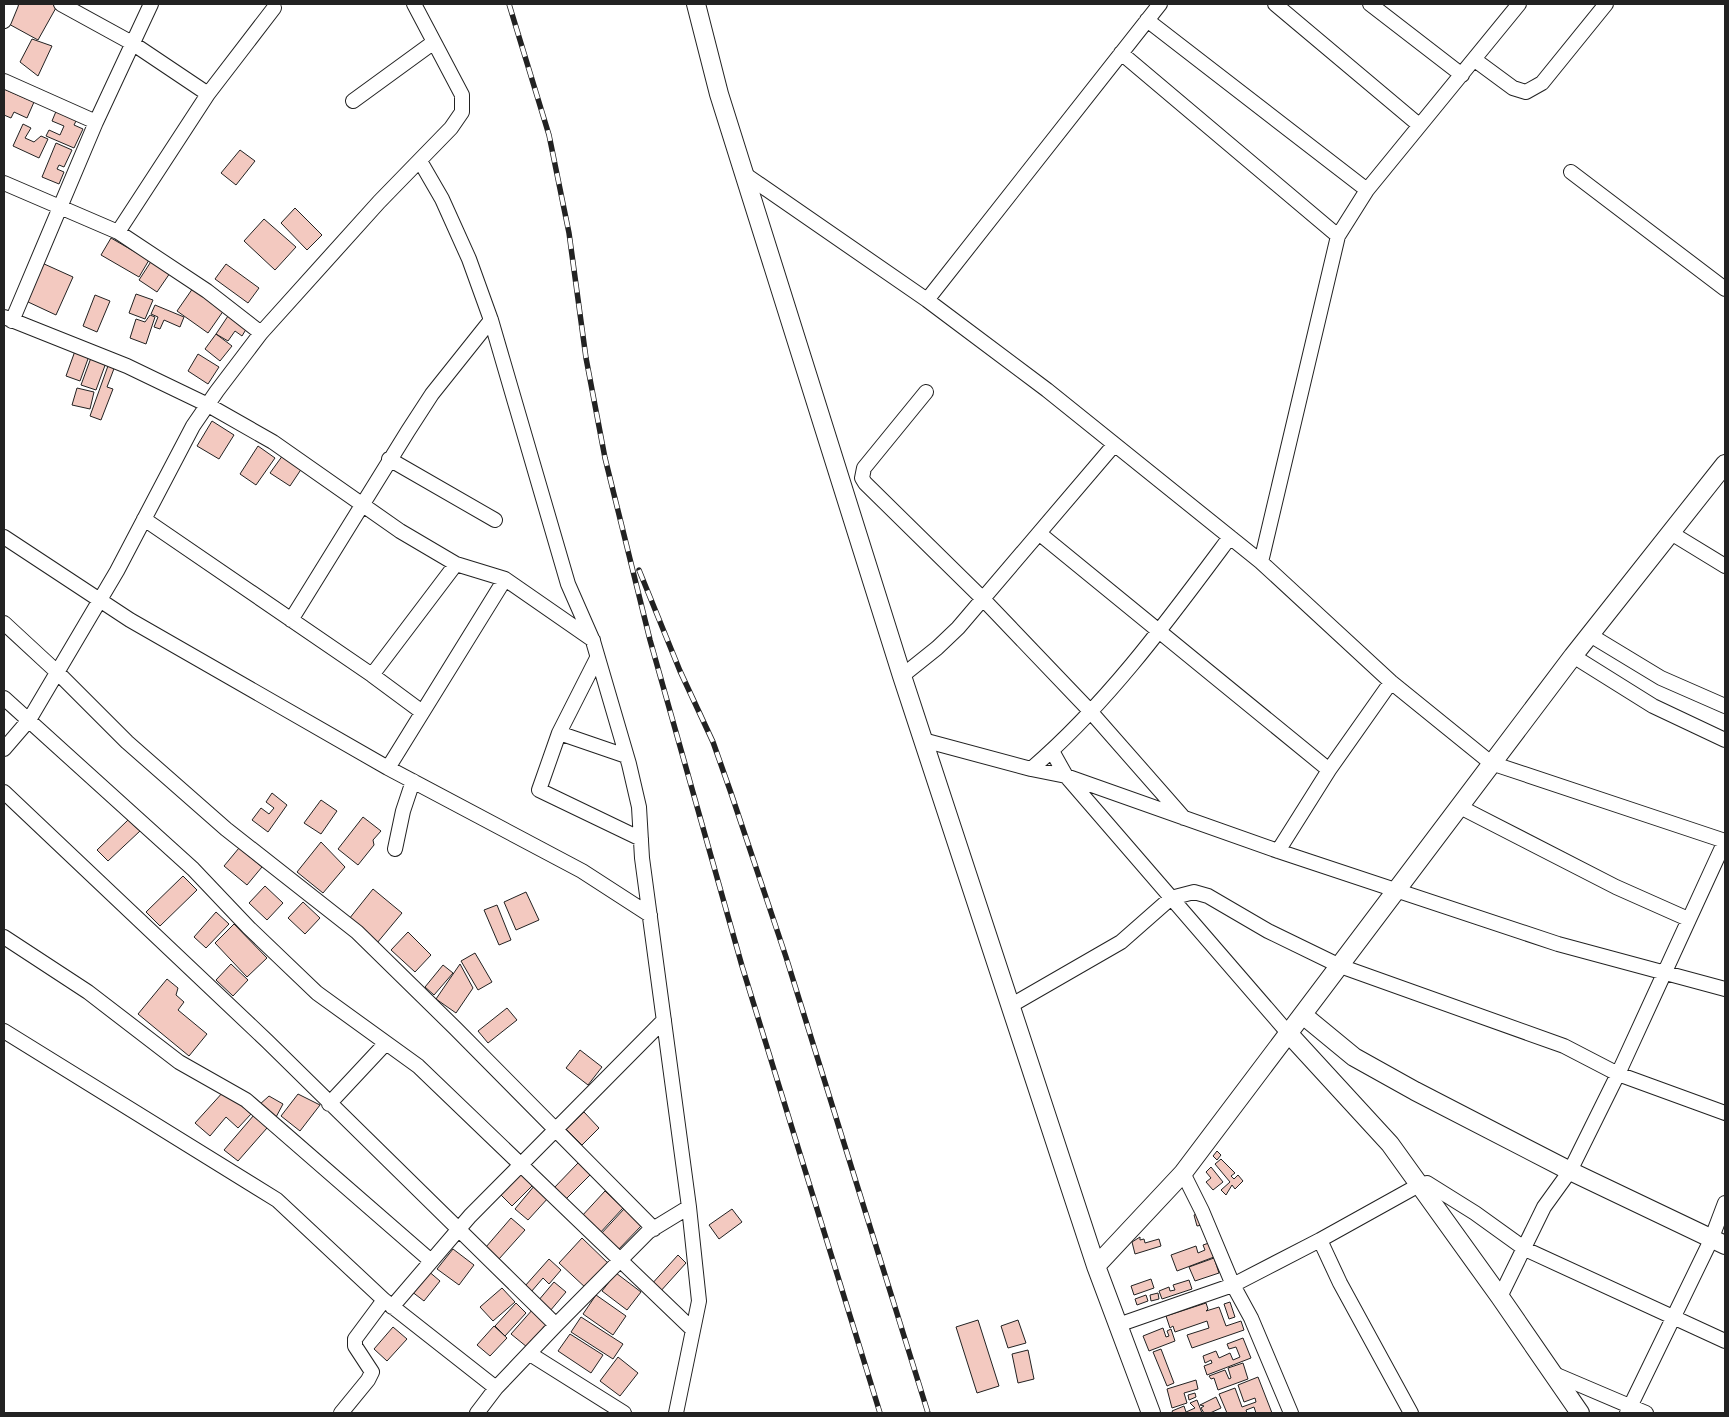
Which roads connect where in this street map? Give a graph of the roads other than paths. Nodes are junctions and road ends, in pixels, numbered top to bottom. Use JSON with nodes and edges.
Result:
{"nodes":[{"id":1,"x":12,"y":4,"type":"edge"},
{"id":2,"x":61,"y":4,"type":"edge"},
{"id":3,"x":151,"y":4,"type":"edge"},
{"id":4,"x":414,"y":4,"type":"edge"},
{"id":5,"x":696,"y":4,"type":"edge"},
{"id":6,"x":1160,"y":4,"type":"edge"},
{"id":7,"x":1275,"y":4,"type":"edge"},
{"id":8,"x":1370,"y":4,"type":"edge"},
{"id":9,"x":1519,"y":4,"type":"edge"},
{"id":10,"x":1606,"y":4,"type":"edge"},
{"id":11,"x":274,"y":8,"type":"dead end"},
{"id":12,"x":1147,"y":20,"type":"junction"},
{"id":13,"x":4,"y":21,"type":"edge"},
{"id":14,"x":434,"y":42,"type":"junction"},
{"id":15,"x":132,"y":43,"type":"junction"},
{"id":16,"x":1120,"y":53,"type":"junction"},
{"id":17,"x":1475,"y":60,"type":"junction"},
{"id":18,"x":1462,"y":75,"type":"junction"},
{"id":19,"x":4,"y":81,"type":"edge"},
{"id":20,"x":208,"y":94,"type":"junction"},
{"id":21,"x":354,"y":101,"type":"dead end"},
{"id":22,"x":96,"y":122,"type":"junction"},
{"id":23,"x":1419,"y":124,"type":"junction"},
{"id":24,"x":420,"y":161,"type":"junction"},
{"id":25,"x":1571,"y":172,"type":"dead end"},
{"id":26,"x":746,"y":175,"type":"junction"},
{"id":27,"x":4,"y":183,"type":"edge"},
{"id":28,"x":1367,"y":190,"type":"junction"},
{"id":29,"x":59,"y":208,"type":"junction"},
{"id":30,"x":118,"y":232,"type":"junction"},
{"id":31,"x":1338,"y":236,"type":"junction"},
{"id":32,"x":1725,"y":289,"type":"edge"},
{"id":33,"x":927,"y":300,"type":"junction"},
{"id":34,"x":8,"y":319,"type":"edge"},
{"id":35,"x":491,"y":320,"type":"junction"},
{"id":36,"x":261,"y":333,"type":"junction"},
{"id":37,"x":926,"y":392,"type":"dead end"},
{"id":38,"x":208,"y":405,"type":"junction"},
{"id":39,"x":1114,"y":445,"type":"junction"},
{"id":40,"x":389,"y":459,"type":"junction"},
{"id":41,"x":1722,"y":476,"type":"edge"},
{"id":42,"x":363,"y":505,"type":"junction"},
{"id":43,"x":144,"y":519,"type":"junction"},
{"id":44,"x":495,"y":520,"type":"dead end"},
{"id":45,"x":1671,"y":533,"type":"junction"},
{"id":46,"x":1040,"y":534,"type":"junction"},
{"id":47,"x":4,"y":537,"type":"edge"},
{"id":48,"x":1230,"y":538,"type":"junction"},
{"id":49,"x":1260,"y":562,"type":"junction"},
{"id":50,"x":456,"y":564,"type":"junction"},
{"id":51,"x":1725,"y":566,"type":"edge"},
{"id":52,"x":505,"y":579,"type":"junction"},
{"id":53,"x":983,"y":599,"type":"junction"},
{"id":54,"x":100,"y":601,"type":"junction"},
{"id":55,"x":291,"y":620,"type":"junction"},
{"id":56,"x":4,"y":623,"type":"edge"},
{"id":57,"x":1159,"y":632,"type":"junction"},
{"id":58,"x":1590,"y":635,"type":"junction"},
{"id":59,"x":593,"y":640,"type":"junction"},
{"id":60,"x":1573,"y":656,"type":"junction"},
{"id":61,"x":597,"y":658,"type":"junction"},
{"id":62,"x":57,"y":672,"type":"junction"},
{"id":63,"x":372,"y":675,"type":"junction"},
{"id":64,"x":902,"y":676,"type":"junction"},
{"id":65,"x":1391,"y":682,"type":"junction"},
{"id":66,"x":4,"y":698,"type":"edge"},
{"id":67,"x":1725,"y":706,"type":"edge"},
{"id":68,"x":1090,"y":711,"type":"junction"},
{"id":69,"x":422,"y":712,"type":"junction"},
{"id":70,"x":29,"y":720,"type":"junction"},
{"id":71,"x":559,"y":733,"type":"junction"},
{"id":72,"x":923,"y":740,"type":"junction"},
{"id":73,"x":1725,"y":740,"type":"edge"},
{"id":74,"x":4,"y":750,"type":"edge"},
{"id":75,"x":1052,"y":751,"type":"junction"},
{"id":76,"x":626,"y":756,"type":"junction"},
{"id":77,"x":1491,"y":763,"type":"junction"},
{"id":78,"x":388,"y":768,"type":"junction"},
{"id":79,"x":1031,"y":769,"type":"junction"},
{"id":80,"x":1329,"y":770,"type":"junction"},
{"id":81,"x":1066,"y":776,"type":"junction"},
{"id":82,"x":413,"y":782,"type":"junction"},
{"id":83,"x":4,"y":792,"type":"edge"},
{"id":84,"x":1460,"y":807,"type":"junction"},
{"id":85,"x":1184,"y":819,"type":"junction"},
{"id":86,"x":641,"y":839,"type":"junction"},
{"id":87,"x":1725,"y":841,"type":"edge"},
{"id":88,"x":395,"y":849,"type":"dead end"},
{"id":89,"x":1278,"y":851,"type":"junction"},
{"id":90,"x":1397,"y":888,"type":"junction"},
{"id":91,"x":1171,"y":898,"type":"junction"},
{"id":92,"x":650,"y":915,"type":"junction"},
{"id":93,"x":1688,"y":919,"type":"junction"},
{"id":94,"x":4,"y":937,"type":"edge"},
{"id":95,"x":1340,"y":966,"type":"junction"},
{"id":96,"x":1664,"y":973,"type":"junction"},
{"id":97,"x":1725,"y":989,"type":"edge"},
{"id":98,"x":1010,"y":1006,"type":"junction"},
{"id":99,"x":1303,"y":1015,"type":"junction"},
{"id":100,"x":664,"y":1020,"type":"junction"},
{"id":101,"x":4,"y":1031,"type":"edge"},
{"id":102,"x":1289,"y":1034,"type":"junction"},
{"id":103,"x":386,"y":1043,"type":"junction"},
{"id":104,"x":1618,"y":1074,"type":"junction"},
{"id":105,"x":329,"y":1104,"type":"junction"},
{"id":106,"x":1725,"y":1114,"type":"edge"},
{"id":107,"x":556,"y":1129,"type":"junction"},
{"id":108,"x":521,"y":1164,"type":"junction"},
{"id":109,"x":1570,"y":1171,"type":"junction"},
{"id":110,"x":1183,"y":1172,"type":"junction"},
{"id":111,"x":1419,"y":1185,"type":"junction"},
{"id":112,"x":1725,"y":1203,"type":"edge"},
{"id":113,"x":689,"y":1207,"type":"junction"},
{"id":114,"x":654,"y":1229,"type":"junction"},
{"id":115,"x":458,"y":1230,"type":"junction"},
{"id":116,"x":1320,"y":1240,"type":"junction"},
{"id":117,"x":1718,"y":1243,"type":"edge"},
{"id":118,"x":1526,"y":1249,"type":"junction"},
{"id":119,"x":620,"y":1260,"type":"junction"},
{"id":120,"x":431,"y":1261,"type":"junction"},
{"id":121,"x":1096,"y":1266,"type":"junction"},
{"id":122,"x":1233,"y":1285,"type":"junction"},
{"id":123,"x":1500,"y":1297,"type":"junction"},
{"id":124,"x":388,"y":1304,"type":"junction"},
{"id":125,"x":1673,"y":1316,"type":"junction"},
{"id":126,"x":556,"y":1325,"type":"junction"},
{"id":127,"x":1118,"y":1325,"type":"junction"},
{"id":128,"x":693,"y":1330,"type":"junction"},
{"id":129,"x":1725,"y":1342,"type":"edge"},
{"id":130,"x":530,"y":1354,"type":"junction"},
{"id":131,"x":1552,"y":1373,"type":"junction"},
{"id":132,"x":496,"y":1388,"type":"junction"},
{"id":133,"x":1628,"y":1409,"type":"edge"},
{"id":134,"x":341,"y":1413,"type":"edge"},
{"id":135,"x":477,"y":1413,"type":"edge"},
{"id":136,"x":624,"y":1413,"type":"edge"},
{"id":137,"x":676,"y":1413,"type":"edge"},
{"id":138,"x":1152,"y":1413,"type":"edge"},
{"id":139,"x":1291,"y":1413,"type":"edge"},
{"id":140,"x":1411,"y":1413,"type":"edge"},
{"id":141,"x":1580,"y":1413,"type":"edge"},
{"id":142,"x":1646,"y":1413,"type":"edge"}],
"edges":[{"from":1,"to":13,"type":"street"},
{"from":2,"to":15,"type":"street"},
{"from":3,"to":15,"type":"street"},
{"from":4,"to":14,"type":"street"},
{"from":5,"to":26,"type":"street"},
{"from":6,"to":12,"type":"street"},
{"from":7,"to":23,"type":"street"},
{"from":8,"to":18,"type":"street"},
{"from":9,"to":17,"type":"street"},
{"from":10,"to":17,"type":"street"},
{"from":11,"to":20,"type":"street"},
{"from":12,"to":16,"type":"street"},
{"from":12,"to":28,"type":"street"},
{"from":14,"to":21,"type":"street"},
{"from":14,"to":24,"type":"street"},
{"from":15,"to":20,"type":"street"},
{"from":15,"to":22,"type":"street"},
{"from":16,"to":31,"type":"street"},
{"from":16,"to":33,"type":"street"},
{"from":17,"to":18,"type":"street"},
{"from":18,"to":23,"type":"street"},
{"from":19,"to":22,"type":"street"},
{"from":20,"to":30,"type":"street"},
{"from":22,"to":29,"type":"street"},
{"from":23,"to":28,"type":"street"},
{"from":24,"to":35,"type":"street"},
{"from":24,"to":36,"type":"street"},
{"from":25,"to":32,"type":"street"},
{"from":26,"to":33,"type":"street"},
{"from":26,"to":64,"type":"street"},
{"from":27,"to":29,"type":"street"},
{"from":28,"to":31,"type":"street"},
{"from":29,"to":30,"type":"street"},
{"from":29,"to":34,"type":"street"},
{"from":30,"to":36,"type":"street"},
{"from":31,"to":49,"type":"street"},
{"from":33,"to":39,"type":"street"},
{"from":34,"to":38,"type":"street"},
{"from":35,"to":40,"type":"street"},
{"from":35,"to":59,"type":"street"},
{"from":36,"to":38,"type":"street"},
{"from":37,"to":53,"type":"street"},
{"from":38,"to":42,"type":"street"},
{"from":38,"to":43,"type":"street"},
{"from":39,"to":46,"type":"street"},
{"from":39,"to":48,"type":"street"},
{"from":40,"to":42,"type":"street"},
{"from":40,"to":44,"type":"street"},
{"from":41,"to":45,"type":"street"},
{"from":42,"to":50,"type":"street"},
{"from":42,"to":55,"type":"street"},
{"from":43,"to":54,"type":"street"},
{"from":43,"to":55,"type":"street"},
{"from":45,"to":51,"type":"street"},
{"from":45,"to":58,"type":"street"},
{"from":46,"to":53,"type":"street"},
{"from":46,"to":57,"type":"street"},
{"from":47,"to":54,"type":"street"},
{"from":48,"to":49,"type":"street"},
{"from":48,"to":57,"type":"street"},
{"from":49,"to":65,"type":"street"},
{"from":50,"to":52,"type":"street"},
{"from":50,"to":63,"type":"street"},
{"from":52,"to":59,"type":"street"},
{"from":52,"to":69,"type":"street"},
{"from":53,"to":64,"type":"street"},
{"from":53,"to":68,"type":"street"},
{"from":54,"to":62,"type":"street"},
{"from":54,"to":78,"type":"street"},
{"from":55,"to":63,"type":"street"},
{"from":56,"to":62,"type":"street"},
{"from":57,"to":68,"type":"street"},
{"from":57,"to":80,"type":"street"},
{"from":58,"to":60,"type":"street"},
{"from":58,"to":67,"type":"street"},
{"from":59,"to":61,"type":"street"},
{"from":60,"to":73,"type":"street"},
{"from":60,"to":77,"type":"street"},
{"from":61,"to":71,"type":"street"},
{"from":61,"to":76,"type":"street"},
{"from":62,"to":70,"type":"street"},
{"from":62,"to":107,"type":"street"},
{"from":63,"to":69,"type":"street"},
{"from":64,"to":72,"type":"street"},
{"from":65,"to":77,"type":"street"},
{"from":65,"to":80,"type":"street"},
{"from":66,"to":70,"type":"street"},
{"from":68,"to":75,"type":"street"},
{"from":68,"to":85,"type":"street"},
{"from":69,"to":78,"type":"street"},
{"from":70,"to":74,"type":"street"},
{"from":70,"to":103,"type":"street"},
{"from":71,"to":76,"type":"street"},
{"from":71,"to":86,"type":"street"},
{"from":72,"to":79,"type":"street"},
{"from":72,"to":98,"type":"street"},
{"from":75,"to":79,"type":"street"},
{"from":75,"to":81,"type":"street"},
{"from":76,"to":86,"type":"street"},
{"from":77,"to":84,"type":"street"},
{"from":77,"to":87,"type":"street"},
{"from":78,"to":82,"type":"street"},
{"from":79,"to":81,"type":"street"},
{"from":80,"to":89,"type":"street"},
{"from":81,"to":85,"type":"street"},
{"from":81,"to":91,"type":"street"},
{"from":82,"to":88,"type":"street"},
{"from":82,"to":92,"type":"street"},
{"from":83,"to":105,"type":"street"},
{"from":84,"to":90,"type":"street"},
{"from":84,"to":93,"type":"street"},
{"from":85,"to":89,"type":"street"},
{"from":86,"to":92,"type":"street"},
{"from":87,"to":93,"type":"street"},
{"from":89,"to":90,"type":"street"},
{"from":90,"to":95,"type":"street"},
{"from":90,"to":96,"type":"street"},
{"from":91,"to":95,"type":"street"},
{"from":91,"to":98,"type":"street"},
{"from":91,"to":102,"type":"street"},
{"from":92,"to":100,"type":"street"},
{"from":93,"to":96,"type":"street"},
{"from":94,"to":120,"type":"street"},
{"from":95,"to":99,"type":"street"},
{"from":95,"to":104,"type":"street"},
{"from":96,"to":97,"type":"street"},
{"from":96,"to":104,"type":"street"},
{"from":98,"to":121,"type":"street"},
{"from":99,"to":102,"type":"street"},
{"from":99,"to":109,"type":"street"},
{"from":100,"to":107,"type":"street"},
{"from":100,"to":113,"type":"street"},
{"from":101,"to":124,"type":"street"},
{"from":102,"to":110,"type":"street"},
{"from":102,"to":111,"type":"street"},
{"from":103,"to":105,"type":"street"},
{"from":103,"to":108,"type":"street"},
{"from":104,"to":106,"type":"street"},
{"from":104,"to":109,"type":"street"},
{"from":105,"to":115,"type":"street"},
{"from":107,"to":108,"type":"street"},
{"from":107,"to":114,"type":"street"},
{"from":108,"to":115,"type":"street"},
{"from":108,"to":119,"type":"street"},
{"from":109,"to":117,"type":"street"},
{"from":109,"to":118,"type":"street"},
{"from":110,"to":121,"type":"street"},
{"from":110,"to":122,"type":"street"},
{"from":111,"to":116,"type":"street"},
{"from":111,"to":118,"type":"street"},
{"from":111,"to":123,"type":"street"},
{"from":112,"to":117,"type":"street"},
{"from":113,"to":114,"type":"street"},
{"from":113,"to":128,"type":"street"},
{"from":114,"to":119,"type":"street"},
{"from":115,"to":120,"type":"street"},
{"from":115,"to":126,"type":"street"},
{"from":116,"to":122,"type":"street"},
{"from":116,"to":140,"type":"street"},
{"from":117,"to":125,"type":"street"},
{"from":118,"to":123,"type":"street"},
{"from":118,"to":125,"type":"street"},
{"from":119,"to":126,"type":"street"},
{"from":119,"to":128,"type":"street"},
{"from":120,"to":124,"type":"street"},
{"from":121,"to":127,"type":"street"},
{"from":122,"to":127,"type":"street"},
{"from":122,"to":139,"type":"street"},
{"from":123,"to":131,"type":"street"},
{"from":124,"to":132,"type":"street"},
{"from":124,"to":134,"type":"street"},
{"from":125,"to":129,"type":"street"},
{"from":125,"to":133,"type":"street"},
{"from":126,"to":130,"type":"street"},
{"from":127,"to":138,"type":"street"},
{"from":128,"to":137,"type":"street"},
{"from":130,"to":132,"type":"street"},
{"from":130,"to":136,"type":"street"},
{"from":131,"to":133,"type":"street"},
{"from":131,"to":141,"type":"street"},
{"from":132,"to":135,"type":"street"},
{"from":133,"to":142,"type":"street"}]}
